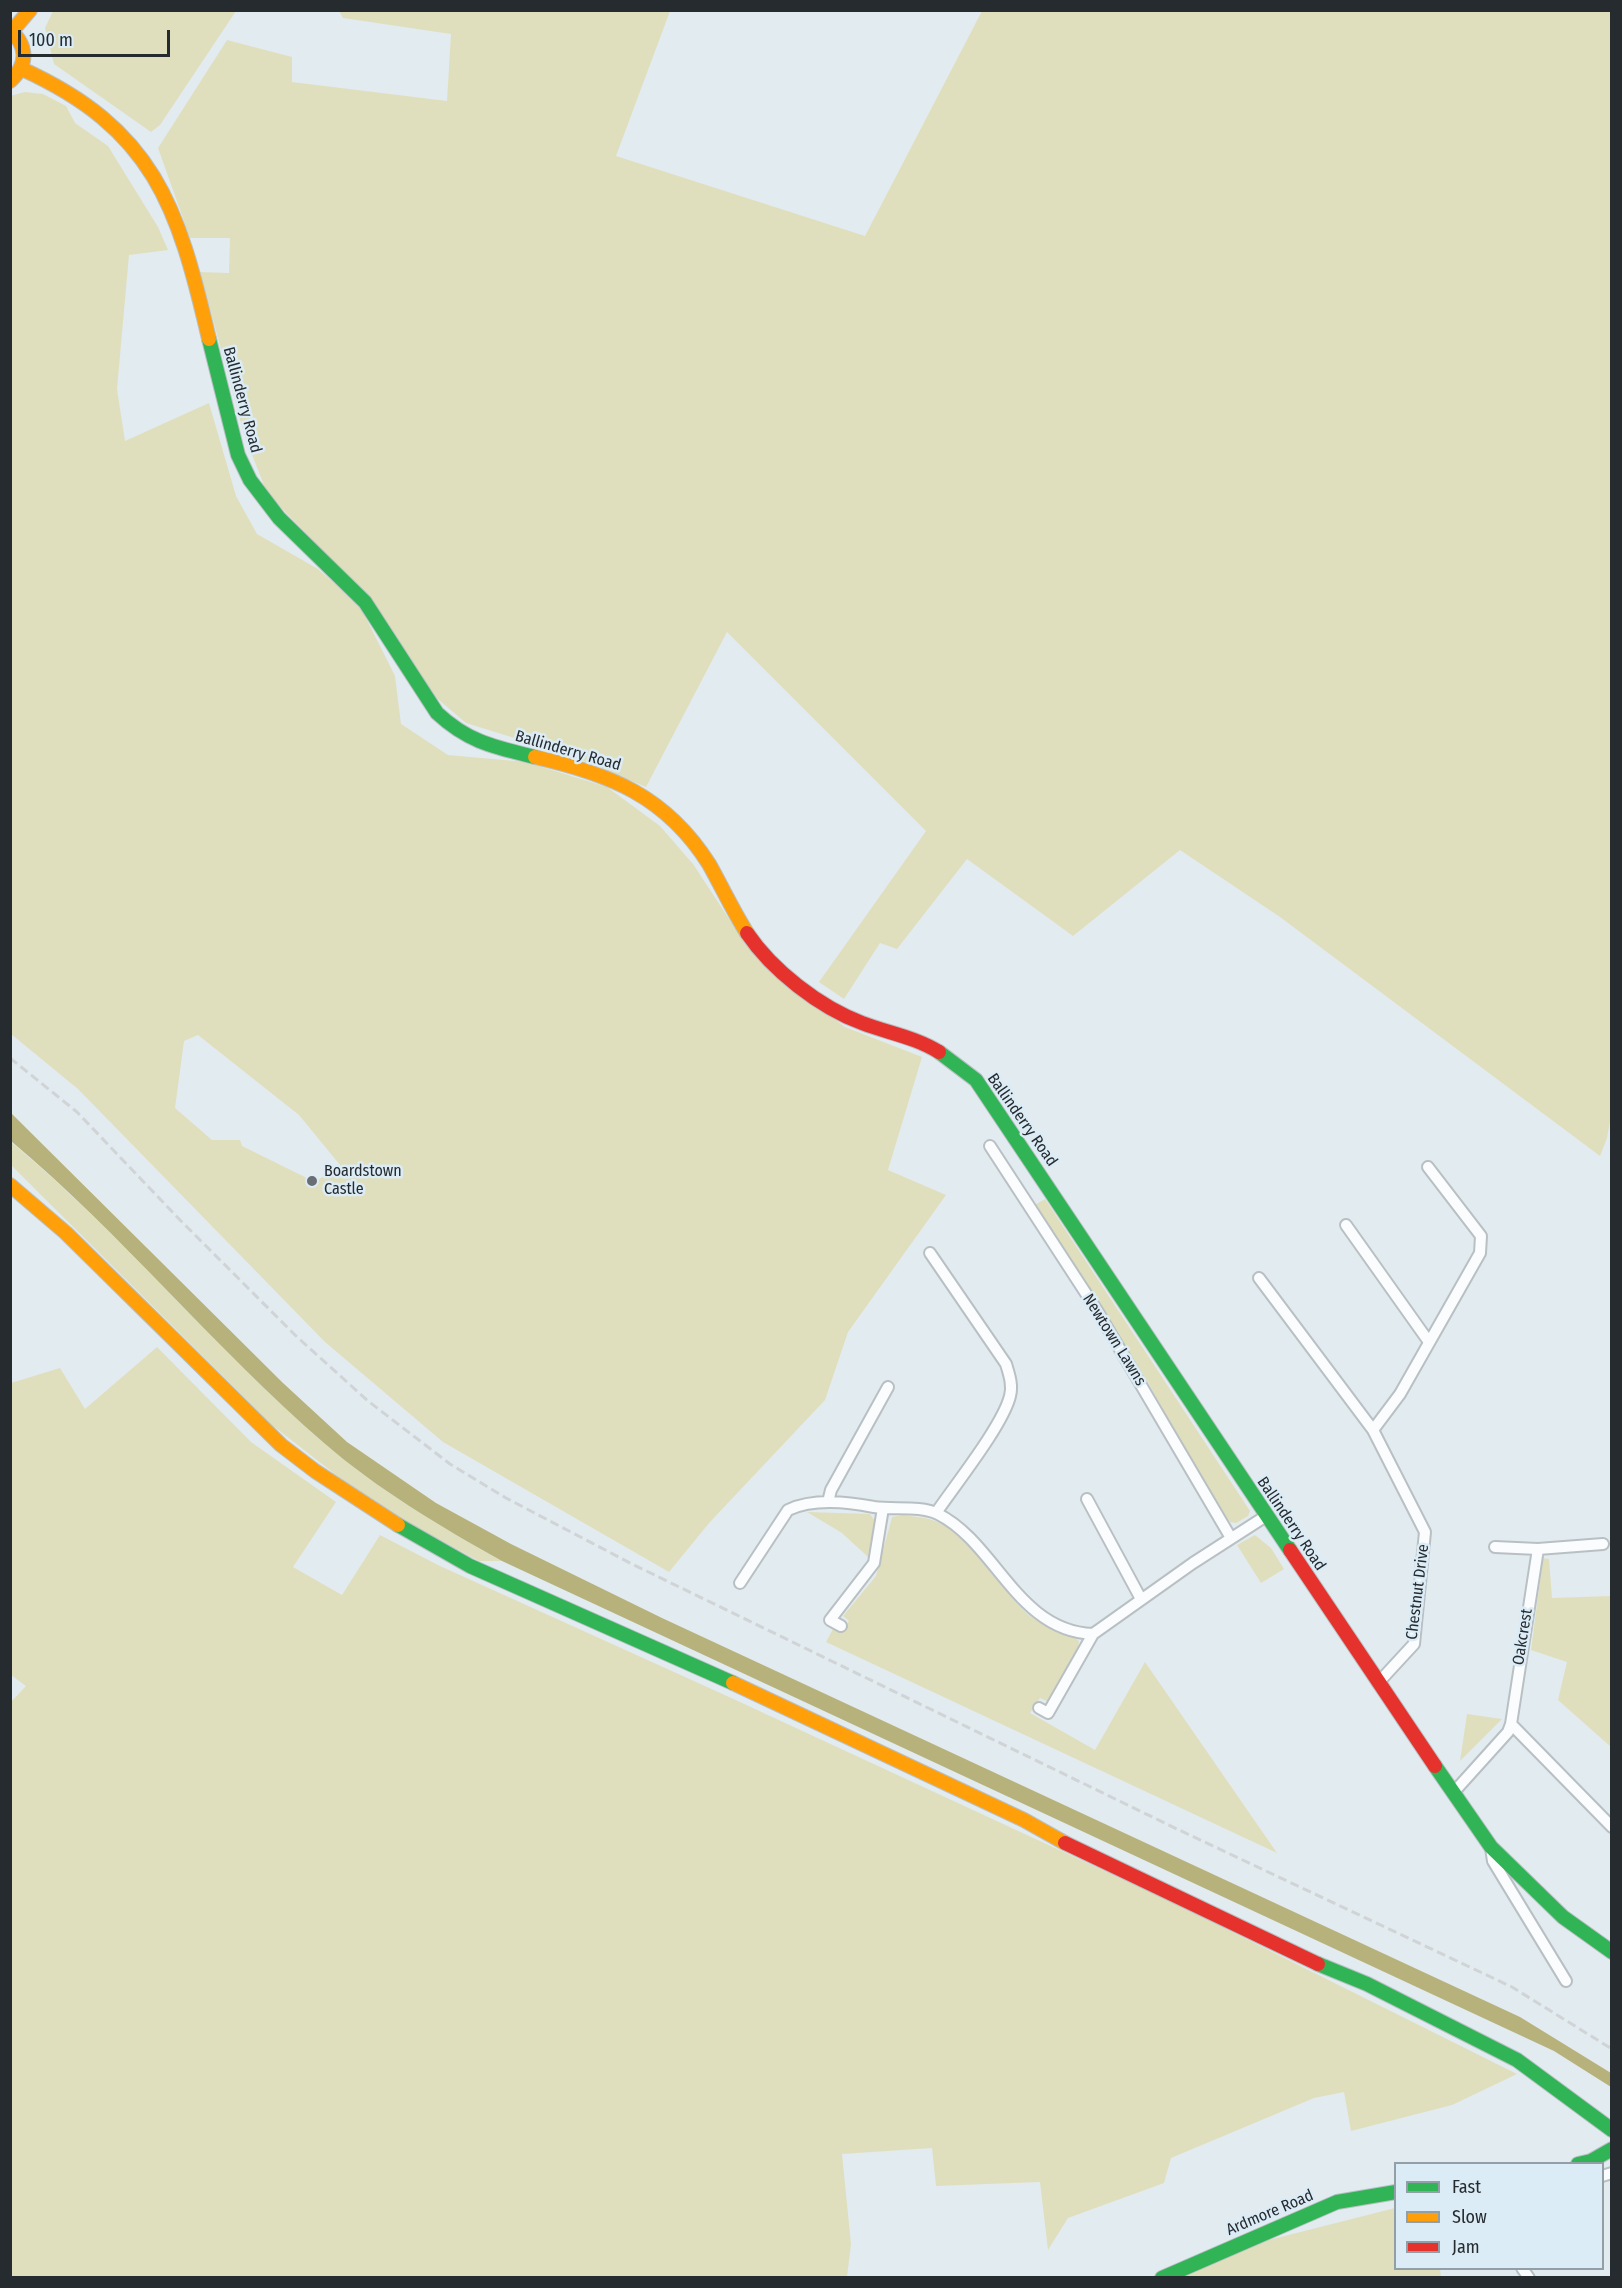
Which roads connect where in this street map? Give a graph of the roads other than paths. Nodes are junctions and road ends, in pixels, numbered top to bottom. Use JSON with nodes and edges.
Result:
{"nodes":[{"id":1,"x":30,"y":10,"type":"edge"},
{"id":2,"x":11,"y":31,"type":"edge"},
{"id":3,"x":22,"y":69,"type":"junction"},
{"id":4,"x":10,"y":81,"type":"edge"},
{"id":5,"x":990,"y":1146,"type":"dead end"},
{"id":6,"x":1428,"y":1167,"type":"dead end"},
{"id":7,"x":10,"y":1185,"type":"edge"},
{"id":8,"x":1346,"y":1225,"type":"dead end"},
{"id":9,"x":930,"y":1253,"type":"dead end"},
{"id":10,"x":1260,"y":1278,"type":"dead end"},
{"id":11,"x":1429,"y":1342,"type":"junction"},
{"id":12,"x":888,"y":1388,"type":"dead end"},
{"id":13,"x":1373,"y":1430,"type":"junction"},
{"id":14,"x":1088,"y":1499,"type":"dead end"},
{"id":15,"x":828,"y":1502,"type":"junction"},
{"id":16,"x":883,"y":1508,"type":"junction"},
{"id":17,"x":936,"y":1513,"type":"junction"},
{"id":18,"x":1266,"y":1516,"type":"junction"},
{"id":19,"x":1231,"y":1538,"type":"junction"},
{"id":20,"x":1603,"y":1544,"type":"dead end"},
{"id":21,"x":1495,"y":1547,"type":"dead end"},
{"id":22,"x":1538,"y":1550,"type":"junction"},
{"id":23,"x":740,"y":1583,"type":"dead end"},
{"id":24,"x":1141,"y":1599,"type":"junction"},
{"id":25,"x":841,"y":1626,"type":"dead end"},
{"id":26,"x":1093,"y":1634,"type":"junction"},
{"id":27,"x":1378,"y":1683,"type":"junction"},
{"id":28,"x":1039,"y":1708,"type":"dead end"},
{"id":29,"x":1511,"y":1724,"type":"junction"},
{"id":30,"x":1453,"y":1793,"type":"junction"},
{"id":31,"x":1611,"y":1827,"type":"edge"},
{"id":32,"x":1491,"y":1847,"type":"junction"},
{"id":33,"x":1611,"y":1952,"type":"edge"},
{"id":34,"x":1566,"y":1981,"type":"dead end"},
{"id":35,"x":1611,"y":2130,"type":"edge"},
{"id":36,"x":1611,"y":2150,"type":"edge"},
{"id":37,"x":1584,"y":2162,"type":"edge"},
{"id":38,"x":1394,"y":2192,"type":"edge"},
{"id":39,"x":1162,"y":2277,"type":"edge"}],
"edges":[{"from":1,"to":2,"type":"street"},
{"from":2,"to":3,"type":"street"},
{"from":3,"to":4,"type":"street"},
{"from":3,"to":18,"type":"street","name":"Ballinderry Road"},
{"from":5,"to":19,"type":"street","name":"Newtown Lawns"},
{"from":6,"to":11,"type":"street"},
{"from":7,"to":35,"type":"street"},
{"from":8,"to":11,"type":"street"},
{"from":9,"to":17,"type":"street"},
{"from":10,"to":13,"type":"street","name":"Chestnut Drive"},
{"from":11,"to":13,"type":"street"},
{"from":12,"to":15,"type":"street"},
{"from":13,"to":27,"type":"street","name":"Chestnut Drive"},
{"from":14,"to":24,"type":"street"},
{"from":15,"to":16,"type":"street"},
{"from":15,"to":23,"type":"street"},
{"from":16,"to":17,"type":"street"},
{"from":16,"to":25,"type":"street"},
{"from":17,"to":26,"type":"street"},
{"from":18,"to":19,"type":"street"},
{"from":18,"to":27,"type":"street","name":"Ballinderry Road"},
{"from":19,"to":24,"type":"street"},
{"from":20,"to":22,"type":"street"},
{"from":21,"to":22,"type":"street"},
{"from":22,"to":29,"type":"street","name":"Oakcrest"},
{"from":24,"to":26,"type":"street"},
{"from":26,"to":28,"type":"street"},
{"from":27,"to":30,"type":"street","name":"Ballinderry Road"},
{"from":29,"to":30,"type":"street","name":"Oakcrest"},
{"from":29,"to":31,"type":"street"},
{"from":30,"to":32,"type":"street","name":"Ballinderry Road"},
{"from":32,"to":33,"type":"street","name":"Ballinderry Road"},
{"from":32,"to":34,"type":"street"},
{"from":36,"to":37,"type":"street"},
{"from":38,"to":39,"type":"street","name":"Ardmore Road"}]}
